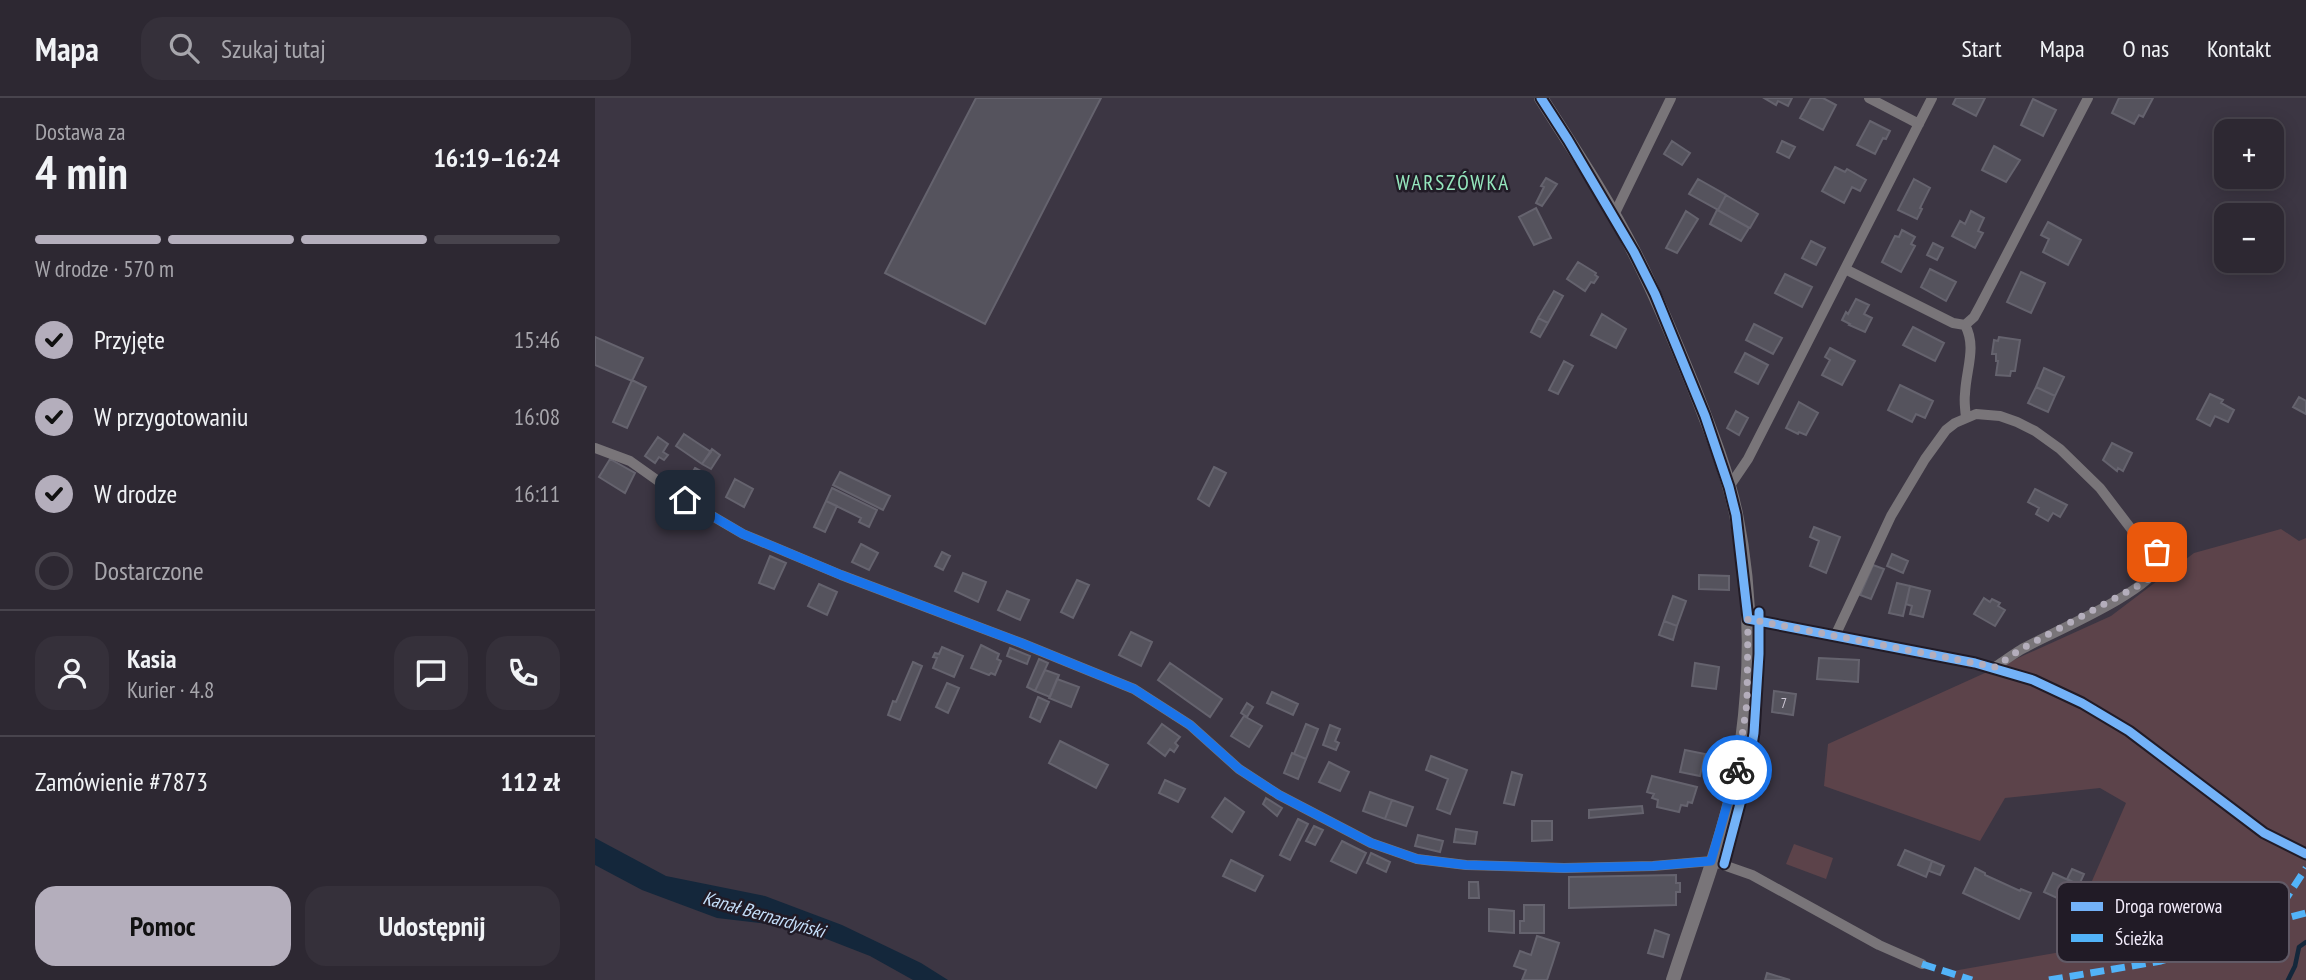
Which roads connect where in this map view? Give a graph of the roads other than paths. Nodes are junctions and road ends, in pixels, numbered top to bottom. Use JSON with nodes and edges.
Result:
{"nodes":[{"id":1,"x":1541,"y":98,"type":"edge"},
{"id":2,"x":1671,"y":98,"type":"edge"},
{"id":3,"x":1870,"y":98,"type":"edge"},
{"id":4,"x":1932,"y":98,"type":"edge"},
{"id":5,"x":2088,"y":98,"type":"edge"},
{"id":6,"x":1919,"y":124,"type":"junction"},
{"id":7,"x":1613,"y":215,"type":"junction"},
{"id":8,"x":1845,"y":269,"type":"junction"},
{"id":9,"x":1965,"y":324,"type":"junction"},
{"id":10,"x":1966,"y":417,"type":"junction"},
{"id":11,"x":595,"y":448,"type":"edge"},
{"id":12,"x":1729,"y":487,"type":"junction"},
{"id":13,"x":1748,"y":619,"type":"junction"},
{"id":14,"x":1835,"y":636,"type":"junction"},
{"id":15,"x":1995,"y":667,"type":"junction"},
{"id":16,"x":2306,"y":854,"type":"edge"},
{"id":17,"x":1711,"y":861,"type":"junction"},
{"id":18,"x":1922,"y":964,"type":"dead end"},
{"id":19,"x":1673,"y":980,"type":"edge"}],
"edges":[{"from":1,"to":7,"type":"street"},
{"from":2,"to":7,"type":"street"},
{"from":3,"to":6,"type":"street"},
{"from":4,"to":6,"type":"street"},
{"from":5,"to":9,"type":"street"},
{"from":6,"to":8,"type":"street"},
{"from":7,"to":12,"type":"street"},
{"from":8,"to":9,"type":"street"},
{"from":8,"to":12,"type":"street"},
{"from":9,"to":10,"type":"street"},
{"from":10,"to":14,"type":"street"},
{"from":10,"to":15,"type":"street"},
{"from":11,"to":17,"type":"street"},
{"from":12,"to":13,"type":"street"},
{"from":13,"to":14,"type":"street"},
{"from":13,"to":17,"type":"street"},
{"from":14,"to":15,"type":"street"},
{"from":15,"to":16,"type":"street"},
{"from":17,"to":18,"type":"street"},
{"from":17,"to":19,"type":"street"}]}
